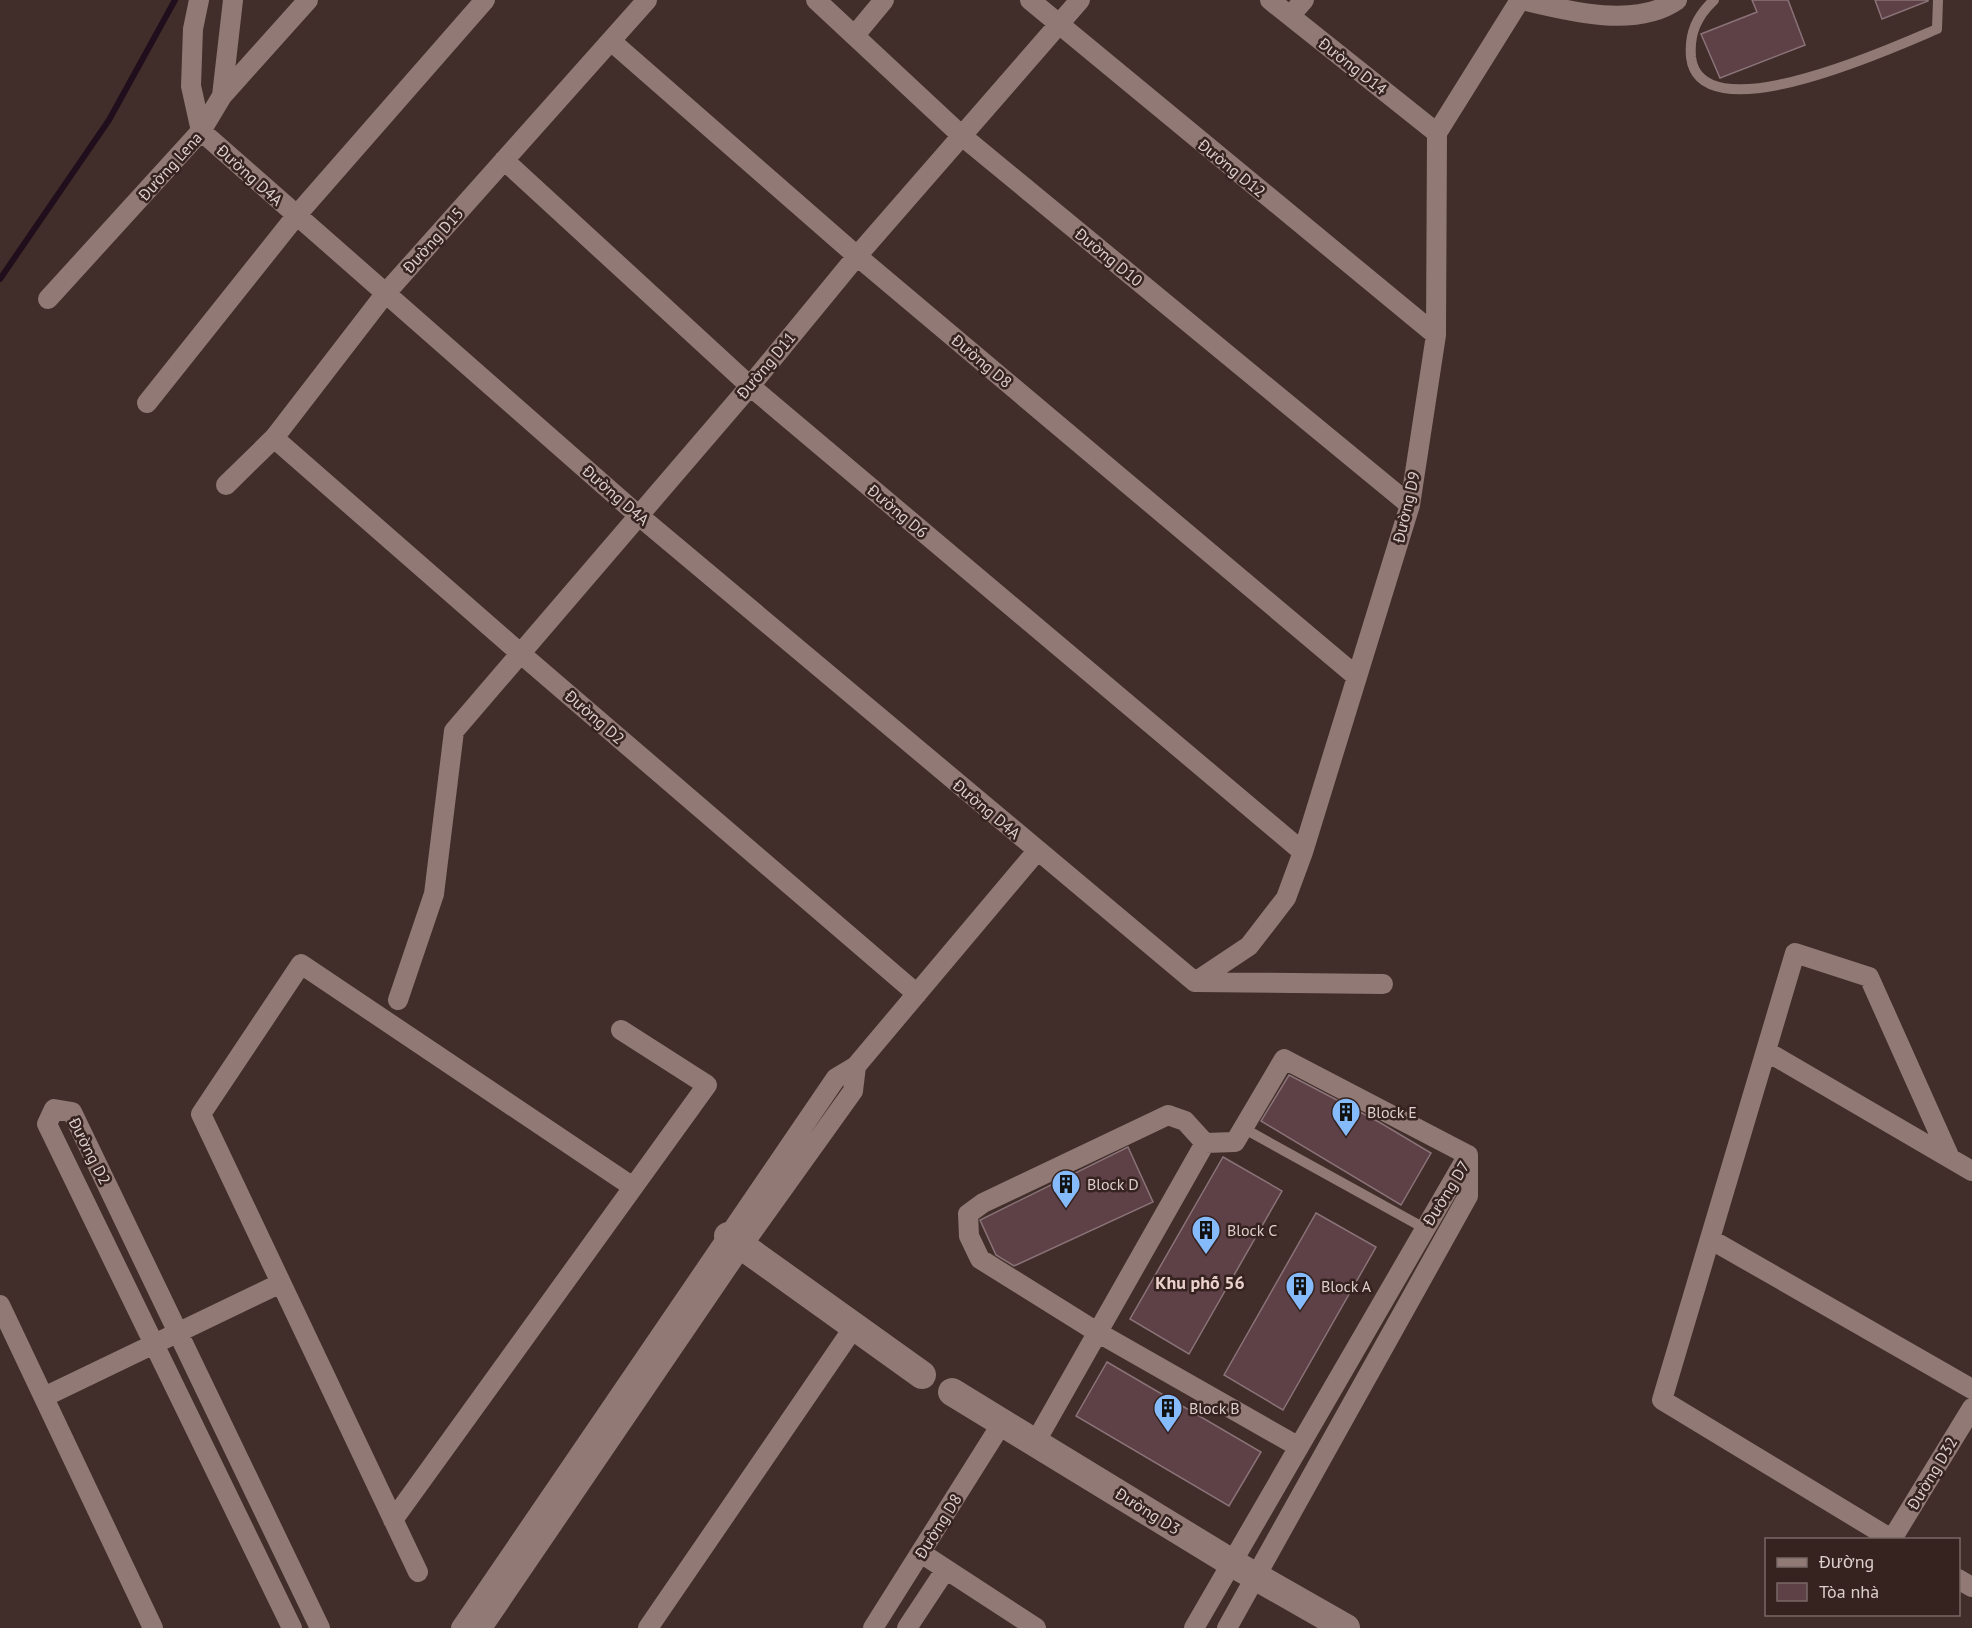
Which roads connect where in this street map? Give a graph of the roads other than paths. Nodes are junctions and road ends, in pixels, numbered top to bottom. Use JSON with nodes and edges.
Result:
{"nodes":[{"id":1,"x":199,"y":0,"type":"edge"},
{"id":2,"x":233,"y":0,"type":"edge"},
{"id":3,"x":308,"y":0,"type":"edge"},
{"id":4,"x":485,"y":0,"type":"edge"},
{"id":5,"x":647,"y":0,"type":"edge"},
{"id":6,"x":816,"y":0,"type":"edge"},
{"id":7,"x":884,"y":0,"type":"edge"},
{"id":8,"x":1030,"y":0,"type":"edge"},
{"id":9,"x":1080,"y":0,"type":"edge"},
{"id":10,"x":1270,"y":0,"type":"edge"},
{"id":11,"x":1304,"y":0,"type":"edge"},
{"id":12,"x":1521,"y":0,"type":"edge"},
{"id":13,"x":1677,"y":0,"type":"edge"},
{"id":14,"x":1714,"y":0,"type":"edge"},
{"id":15,"x":1938,"y":0,"type":"edge"},
{"id":16,"x":1290,"y":16,"type":"junction"},
{"id":17,"x":1059,"y":25,"type":"junction"},
{"id":18,"x":855,"y":35,"type":"junction"},
{"id":19,"x":611,"y":41,"type":"junction"},
{"id":20,"x":222,"y":96,"type":"junction"},
{"id":21,"x":201,"y":131,"type":"junction"},
{"id":22,"x":1437,"y":133,"type":"junction"},
{"id":23,"x":962,"y":136,"type":"junction"},
{"id":24,"x":504,"y":160,"type":"junction"},
{"id":25,"x":296,"y":216,"type":"junction"},
{"id":26,"x":857,"y":256,"type":"junction"},
{"id":27,"x":385,"y":294,"type":"junction"},
{"id":28,"x":48,"y":299,"type":"dead end"},
{"id":29,"x":1436,"y":335,"type":"junction"},
{"id":30,"x":750,"y":386,"type":"junction"},
{"id":31,"x":147,"y":404,"type":"dead end"},
{"id":32,"x":274,"y":438,"type":"junction"},
{"id":33,"x":226,"y":485,"type":"dead end"},
{"id":34,"x":1410,"y":505,"type":"junction"},
{"id":35,"x":638,"y":515,"type":"junction"},
{"id":36,"x":520,"y":654,"type":"junction"},
{"id":37,"x":1356,"y":676,"type":"junction"},
{"id":38,"x":1037,"y":851,"type":"junction"},
{"id":39,"x":1303,"y":852,"type":"junction"},
{"id":40,"x":1195,"y":982,"type":"junction"},
{"id":41,"x":1383,"y":984,"type":"dead end"},
{"id":42,"x":917,"y":994,"type":"junction"},
{"id":43,"x":398,"y":1000,"type":"dead end"},
{"id":44,"x":621,"y":1030,"type":"dead end"},
{"id":45,"x":1766,"y":1051,"type":"junction"},
{"id":46,"x":1243,"y":1128,"type":"junction"},
{"id":47,"x":1205,"y":1143,"type":"junction"},
{"id":48,"x":1468,"y":1155,"type":"junction"},
{"id":49,"x":1950,"y":1158,"type":"junction"},
{"id":50,"x":1972,"y":1171,"type":"edge"},
{"id":51,"x":633,"y":1187,"type":"junction"},
{"id":52,"x":1424,"y":1228,"type":"junction"},
{"id":53,"x":1710,"y":1239,"type":"junction"},
{"id":54,"x":735,"y":1241,"type":"junction"},
{"id":55,"x":281,"y":1283,"type":"junction"},
{"id":56,"x":0,"y":1305,"type":"edge"},
{"id":57,"x":854,"y":1327,"type":"junction"},
{"id":58,"x":178,"y":1332,"type":"junction"},
{"id":59,"x":1097,"y":1332,"type":"junction"},
{"id":60,"x":155,"y":1344,"type":"junction"},
{"id":61,"x":922,"y":1375,"type":"dead end"},
{"id":62,"x":1972,"y":1389,"type":"edge"},
{"id":63,"x":952,"y":1392,"type":"dead end"},
{"id":64,"x":44,"y":1397,"type":"junction"},
{"id":65,"x":1972,"y":1408,"type":"edge"},
{"id":66,"x":1002,"y":1423,"type":"junction"},
{"id":67,"x":1036,"y":1441,"type":"junction"},
{"id":68,"x":1299,"y":1447,"type":"junction"},
{"id":69,"x":393,"y":1520,"type":"junction"},
{"id":70,"x":1891,"y":1538,"type":"edge"},
{"id":71,"x":1894,"y":1538,"type":"edge"},
{"id":72,"x":921,"y":1553,"type":"junction"},
{"id":73,"x":946,"y":1569,"type":"junction"},
{"id":74,"x":1244,"y":1569,"type":"junction"},
{"id":75,"x":418,"y":1572,"type":"dead end"},
{"id":76,"x":1025,"y":1625,"type":"edge"},
{"id":77,"x":153,"y":1628,"type":"edge"},
{"id":78,"x":292,"y":1628,"type":"edge"},
{"id":79,"x":320,"y":1628,"type":"edge"},
{"id":80,"x":461,"y":1628,"type":"edge"},
{"id":81,"x":482,"y":1628,"type":"edge"},
{"id":82,"x":648,"y":1628,"type":"edge"},
{"id":83,"x":873,"y":1628,"type":"edge"},
{"id":84,"x":907,"y":1628,"type":"edge"},
{"id":85,"x":1194,"y":1628,"type":"edge"},
{"id":86,"x":1227,"y":1628,"type":"edge"},
{"id":87,"x":1346,"y":1628,"type":"edge"}],
"edges":[{"from":1,"to":21,"type":"street"},
{"from":2,"to":20,"type":"street"},
{"from":3,"to":20,"type":"street","name":"Đường Lena"},
{"from":4,"to":25,"type":"street"},
{"from":5,"to":19,"type":"street","name":"Đường D15"},
{"from":6,"to":18,"type":"street","name":"Đường D10"},
{"from":7,"to":18,"type":"street"},
{"from":8,"to":17,"type":"street","name":"Đường D12"},
{"from":9,"to":17,"type":"street","name":"Đường D11"},
{"from":10,"to":16,"type":"street","name":"Đường D14"},
{"from":11,"to":16,"type":"street"},
{"from":12,"to":13,"type":"street"},
{"from":12,"to":22,"type":"street"},
{"from":14,"to":15,"type":"lane"},
{"from":16,"to":22,"type":"street","name":"Đường D14"},
{"from":17,"to":23,"type":"street","name":"Đường D11"},
{"from":17,"to":29,"type":"street","name":"Đường D12"},
{"from":18,"to":23,"type":"street","name":"Đường D10"},
{"from":19,"to":24,"type":"street","name":"Đường D15"},
{"from":19,"to":26,"type":"street","name":"Đường D8"},
{"from":20,"to":21,"type":"street","name":"Đường Lena"},
{"from":21,"to":25,"type":"street","name":"Đường D4A"},
{"from":21,"to":28,"type":"street","name":"Đường Lena"},
{"from":22,"to":29,"type":"street","name":"Đường D9"},
{"from":23,"to":26,"type":"street","name":"Đường D11"},
{"from":23,"to":34,"type":"street","name":"Đường D10"},
{"from":24,"to":27,"type":"street","name":"Đường D15"},
{"from":24,"to":30,"type":"street","name":"Đường D6"},
{"from":25,"to":27,"type":"street","name":"Đường D4A"},
{"from":25,"to":31,"type":"street"},
{"from":26,"to":30,"type":"street","name":"Đường D11"},
{"from":26,"to":37,"type":"street","name":"Đường D8"},
{"from":27,"to":32,"type":"street","name":"Đường D15"},
{"from":27,"to":35,"type":"street","name":"Đường D4A"},
{"from":29,"to":34,"type":"street","name":"Đường D9"},
{"from":30,"to":35,"type":"street","name":"Đường D11"},
{"from":30,"to":39,"type":"street","name":"Đường D6"},
{"from":32,"to":33,"type":"street","name":"Đường D15"},
{"from":32,"to":36,"type":"street","name":"Đường D2"},
{"from":34,"to":37,"type":"street","name":"Đường D9"},
{"from":35,"to":36,"type":"street","name":"Đường D11"},
{"from":35,"to":38,"type":"street","name":"Đường D4A"},
{"from":36,"to":42,"type":"street","name":"Đường D2"},
{"from":36,"to":43,"type":"street","name":"Đường D11"},
{"from":37,"to":39,"type":"street","name":"Đường D9"},
{"from":38,"to":40,"type":"street","name":"Đường D4A"},
{"from":38,"to":42,"type":"street"},
{"from":39,"to":40,"type":"street","name":"Đường D9"},
{"from":40,"to":41,"type":"street"},
{"from":42,"to":54,"type":"street"},
{"from":44,"to":51,"type":"street"},
{"from":45,"to":49,"type":"street"},
{"from":45,"to":49,"type":"street"},
{"from":45,"to":53,"type":"street"},
{"from":46,"to":47,"type":"street"},
{"from":46,"to":48,"type":"street"},
{"from":46,"to":52,"type":"lane"},
{"from":47,"to":59,"type":"street"},
{"from":47,"to":59,"type":"street"},
{"from":48,"to":52,"type":"street","name":"Đường D7"},
{"from":48,"to":74,"type":"street","name":"Đường D7"},
{"from":49,"to":50,"type":"street"},
{"from":51,"to":55,"type":"street"},
{"from":51,"to":69,"type":"street"},
{"from":52,"to":68,"type":"street","name":"Đường D7"},
{"from":53,"to":62,"type":"street"},
{"from":53,"to":70,"type":"street"},
{"from":54,"to":57,"type":"street"},
{"from":54,"to":80,"type":"street"},
{"from":54,"to":81,"type":"street"},
{"from":55,"to":58,"type":"street"},
{"from":55,"to":69,"type":"street"},
{"from":56,"to":64,"type":"street"},
{"from":57,"to":61,"type":"street"},
{"from":57,"to":82,"type":"street"},
{"from":58,"to":60,"type":"street"},
{"from":58,"to":60,"type":"street","name":"Đường D2"},
{"from":58,"to":79,"type":"street","name":"Đường D2"},
{"from":59,"to":67,"type":"street"},
{"from":59,"to":68,"type":"street"},
{"from":60,"to":64,"type":"street"},
{"from":60,"to":78,"type":"street","name":"Đường D2"},
{"from":63,"to":66,"type":"street","name":"Đường D3"},
{"from":64,"to":77,"type":"street"},
{"from":65,"to":71,"type":"street","name":"Đường D32"},
{"from":66,"to":67,"type":"street","name":"Đường D3"},
{"from":66,"to":72,"type":"street","name":"Đường D8"},
{"from":67,"to":74,"type":"street","name":"Đường D3"},
{"from":68,"to":74,"type":"street","name":"Đường D7"},
{"from":69,"to":75,"type":"street"},
{"from":72,"to":73,"type":"street"},
{"from":72,"to":83,"type":"street","name":"Đường D8"},
{"from":73,"to":76,"type":"street"},
{"from":73,"to":84,"type":"street","name":"Đường D8"},
{"from":74,"to":85,"type":"street","name":"Đường D7"},
{"from":74,"to":86,"type":"street","name":"Đường D7"},
{"from":74,"to":87,"type":"street","name":"Đường D3"}]}
